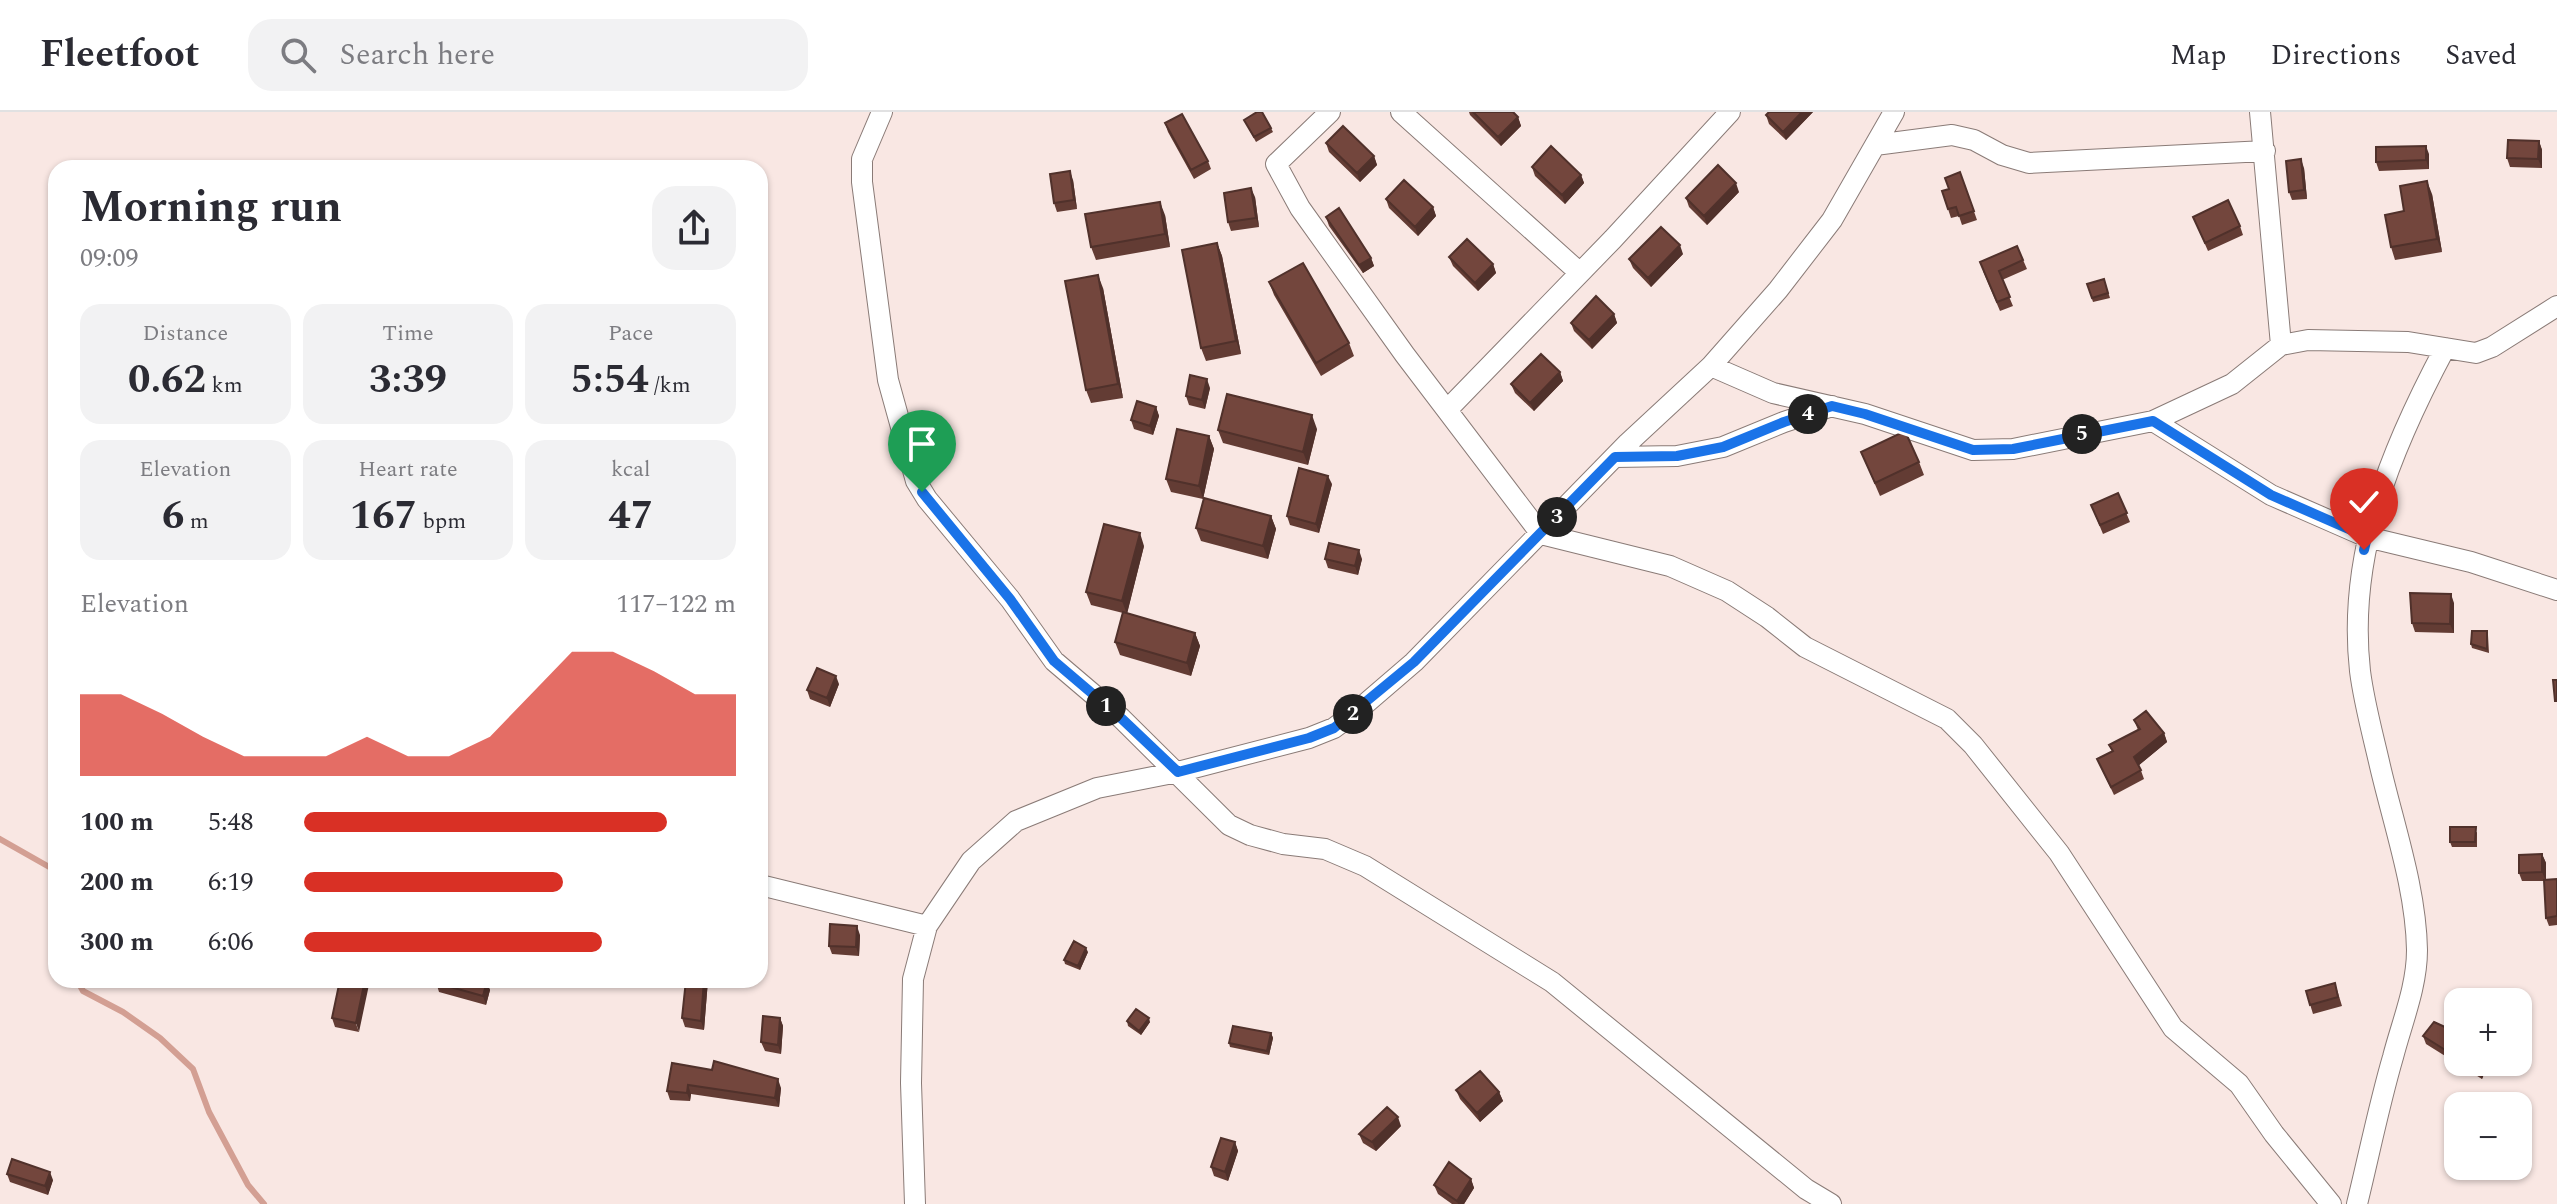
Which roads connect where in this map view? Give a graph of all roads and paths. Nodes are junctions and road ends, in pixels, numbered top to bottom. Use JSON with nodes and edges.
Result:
{"nodes":[{"id":1,"x":882,"y":112,"type":"edge"},
{"id":2,"x":1330,"y":112,"type":"edge"},
{"id":3,"x":1401,"y":112,"type":"edge"},
{"id":4,"x":1730,"y":112,"type":"edge"},
{"id":5,"x":1894,"y":112,"type":"edge"},
{"id":6,"x":2260,"y":112,"type":"edge"},
{"id":7,"x":1875,"y":145,"type":"junction"},
{"id":8,"x":2265,"y":151,"type":"junction"},
{"id":9,"x":1580,"y":273,"type":"junction"},
{"id":10,"x":2557,"y":306,"type":"edge"},
{"id":11,"x":2281,"y":345,"type":"junction"},
{"id":12,"x":2445,"y":348,"type":"junction"},
{"id":13,"x":1711,"y":366,"type":"junction"},
{"id":14,"x":1832,"y":406,"type":"junction"},
{"id":15,"x":1447,"y":410,"type":"junction"},
{"id":16,"x":2153,"y":421,"type":"junction"},
{"id":17,"x":1615,"y":457,"type":"junction"},
{"id":18,"x":1541,"y":534,"type":"junction"},
{"id":19,"x":2367,"y":537,"type":"junction"},
{"id":20,"x":2557,"y":590,"type":"edge"},
{"id":21,"x":1178,"y":772,"type":"junction"},
{"id":22,"x":768,"y":887,"type":"edge"},
{"id":23,"x":927,"y":926,"type":"junction"},
{"id":24,"x":915,"y":1204,"type":"edge"},
{"id":25,"x":1831,"y":1204,"type":"edge"},
{"id":26,"x":2331,"y":1204,"type":"edge"},
{"id":27,"x":2357,"y":1204,"type":"edge"}],
"edges":[{"from":1,"to":21,"type":"street"},
{"from":2,"to":15,"type":"street"},
{"from":3,"to":9,"type":"street"},
{"from":4,"to":9,"type":"street"},
{"from":5,"to":7,"type":"street"},
{"from":6,"to":8,"type":"street"},
{"from":7,"to":8,"type":"street"},
{"from":7,"to":13,"type":"street"},
{"from":8,"to":11,"type":"street"},
{"from":9,"to":15,"type":"street"},
{"from":10,"to":12,"type":"street"},
{"from":11,"to":12,"type":"street"},
{"from":11,"to":16,"type":"street"},
{"from":12,"to":19,"type":"street"},
{"from":13,"to":14,"type":"street"},
{"from":13,"to":17,"type":"street"},
{"from":14,"to":16,"type":"street"},
{"from":14,"to":17,"type":"street"},
{"from":15,"to":18,"type":"street"},
{"from":16,"to":19,"type":"street"},
{"from":17,"to":18,"type":"street"},
{"from":18,"to":21,"type":"street"},
{"from":18,"to":26,"type":"street"},
{"from":19,"to":20,"type":"street"},
{"from":19,"to":27,"type":"street"},
{"from":21,"to":23,"type":"street"},
{"from":21,"to":25,"type":"street"},
{"from":22,"to":23,"type":"street"},
{"from":23,"to":24,"type":"street"}]}
